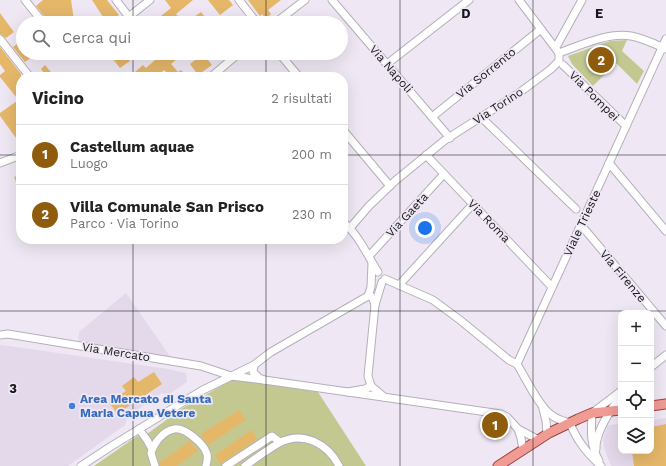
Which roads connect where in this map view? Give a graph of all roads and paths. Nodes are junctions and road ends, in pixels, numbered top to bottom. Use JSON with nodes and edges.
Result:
{"nodes":[{"id":1,"x":25,"y":0,"type":"edge"},
{"id":2,"x":116,"y":0,"type":"edge"},
{"id":3,"x":150,"y":0,"type":"edge"},
{"id":4,"x":239,"y":0,"type":"edge"},
{"id":5,"x":305,"y":0,"type":"edge"},
{"id":6,"x":332,"y":0,"type":"edge"},
{"id":7,"x":469,"y":0,"type":"edge"},
{"id":8,"x":519,"y":0,"type":"edge"},
{"id":9,"x":578,"y":2,"type":"edge"},
{"id":10,"x":38,"y":16,"type":"edge"},
{"id":11,"x":128,"y":16,"type":"edge"},
{"id":12,"x":130,"y":16,"type":"edge"},
{"id":13,"x":252,"y":16,"type":"edge"},
{"id":14,"x":284,"y":16,"type":"edge"},
{"id":15,"x":346,"y":16,"type":"edge"},
{"id":16,"x":348,"y":19,"type":"edge"},
{"id":17,"x":541,"y":29,"type":"junction"},
{"id":18,"x":0,"y":39,"type":"edge"},
{"id":19,"x":666,"y":39,"type":"edge"},
{"id":20,"x":664,"y":48,"type":"edge"},
{"id":21,"x":558,"y":50,"type":"junction"},
{"id":22,"x":16,"y":59,"type":"edge"},
{"id":23,"x":17,"y":60,"type":"edge"},
{"id":24,"x":231,"y":60,"type":"edge"},
{"id":25,"x":285,"y":60,"type":"edge"},
{"id":26,"x":387,"y":64,"type":"junction"},
{"id":27,"x":563,"y":65,"type":"dead end"},
{"id":28,"x":26,"y":72,"type":"edge"},
{"id":29,"x":217,"y":72,"type":"edge"},
{"id":30,"x":295,"y":72,"type":"edge"},
{"id":31,"x":432,"y":117,"type":"junction"},
{"id":32,"x":482,"y":118,"type":"junction"},
{"id":33,"x":626,"y":126,"type":"junction"},
{"id":34,"x":348,"y":136,"type":"edge"},
{"id":35,"x":450,"y":138,"type":"junction"},
{"id":36,"x":426,"y":155,"type":"junction"},
{"id":37,"x":16,"y":157,"type":"edge"},
{"id":38,"x":0,"y":163,"type":"edge"},
{"id":39,"x":609,"y":163,"type":"junction"},
{"id":40,"x":444,"y":174,"type":"junction"},
{"id":41,"x":390,"y":186,"type":"junction"},
{"id":42,"x":473,"y":204,"type":"junction"},
{"id":43,"x":576,"y":209,"type":"dead end"},
{"id":44,"x":580,"y":225,"type":"junction"},
{"id":45,"x":350,"y":228,"type":"joint"},
{"id":46,"x":666,"y":231,"type":"edge"},
{"id":47,"x":370,"y":259,"type":"junction"},
{"id":48,"x":384,"y":280,"type":"junction"},
{"id":49,"x":399,"y":285,"type":"junction"},
{"id":50,"x":552,"y":287,"type":"junction"},
{"id":51,"x":368,"y":296,"type":"junction"},
{"id":52,"x":374,"y":305,"type":"junction"},
{"id":53,"x":666,"y":326,"type":"edge"},
{"id":54,"x":0,"y":335,"type":"edge"},
{"id":55,"x":666,"y":355,"type":"edge"},
{"id":56,"x":517,"y":364,"type":"junction"},
{"id":57,"x":254,"y":365,"type":"junction"},
{"id":58,"x":654,"y":365,"type":"edge"},
{"id":59,"x":231,"y":376,"type":"junction"},
{"id":60,"x":264,"y":380,"type":"junction"},
{"id":61,"x":371,"y":386,"type":"junction"},
{"id":62,"x":348,"y":392,"type":"junction"},
{"id":63,"x":618,"y":393,"type":"edge"},
{"id":64,"x":384,"y":398,"type":"junction"},
{"id":65,"x":666,"y":404,"type":"edge"},
{"id":66,"x":541,"y":405,"type":"junction"},
{"id":67,"x":654,"y":406,"type":"edge"},
{"id":68,"x":616,"y":410,"type":"edge"},
{"id":69,"x":592,"y":413,"type":"junction"},
{"id":70,"x":570,"y":423,"type":"junction"},
{"id":71,"x":518,"y":428,"type":"junction"},
{"id":72,"x":139,"y":429,"type":"junction"},
{"id":73,"x":547,"y":434,"type":"junction"},
{"id":74,"x":539,"y":440,"type":"junction"},
{"id":75,"x":280,"y":442,"type":"junction"},
{"id":76,"x":152,"y":449,"type":"junction"},
{"id":77,"x":523,"y":450,"type":"junction"},
{"id":78,"x":81,"y":466,"type":"edge"},
{"id":79,"x":155,"y":466,"type":"edge"},
{"id":80,"x":206,"y":466,"type":"edge"},
{"id":81,"x":226,"y":466,"type":"edge"},
{"id":82,"x":245,"y":466,"type":"edge"},
{"id":83,"x":339,"y":466,"type":"edge"},
{"id":84,"x":498,"y":466,"type":"edge"},
{"id":85,"x":601,"y":466,"type":"edge"}],
"edges":[{"from":1,"to":10,"type":"street"},
{"from":2,"to":11,"type":"street"},
{"from":3,"to":12,"type":"street"},
{"from":4,"to":13,"type":"street"},
{"from":5,"to":14,"type":"street"},
{"from":6,"to":15,"type":"street","name":"Via Napoli"},
{"from":7,"to":26,"type":"street"},
{"from":8,"to":17,"type":"street"},
{"from":9,"to":21,"type":"street","name":"Via Torino"},
{"from":16,"to":26,"type":"street","name":"Via Napoli"},
{"from":17,"to":21,"type":"street"},
{"from":17,"to":31,"type":"street","name":"Via Sorrento"},
{"from":18,"to":22,"type":"street"},
{"from":19,"to":20,"type":"street","name":"Viale Trieste"},
{"from":20,"to":21,"type":"street"},
{"from":20,"to":33,"type":"street","name":"Viale Trieste"},
{"from":21,"to":32,"type":"street","name":"Via Torino"},
{"from":23,"to":28,"type":"street"},
{"from":24,"to":29,"type":"street"},
{"from":25,"to":30,"type":"street"},
{"from":26,"to":31,"type":"street","name":"Via Napoli"},
{"from":27,"to":33,"type":"street","name":"Via Pompei"},
{"from":31,"to":35,"type":"street","name":"Via Napoli"},
{"from":32,"to":35,"type":"street","name":"Via Torino"},
{"from":32,"to":43,"type":"street"},
{"from":33,"to":39,"type":"street","name":"Viale Trieste"},
{"from":34,"to":41,"type":"street"},
{"from":35,"to":36,"type":"street","name":"Via Torino"},
{"from":36,"to":40,"type":"street","name":"Via Roma"},
{"from":36,"to":41,"type":"street","name":"Via Torino"},
{"from":37,"to":38,"type":"street"},
{"from":39,"to":44,"type":"street","name":"Viale Trieste"},
{"from":39,"to":46,"type":"street"},
{"from":40,"to":42,"type":"street","name":"Via Roma"},
{"from":40,"to":47,"type":"street","name":"Via Gaeta"},
{"from":41,"to":45,"type":"street","name":"Via Torino"},
{"from":42,"to":49,"type":"street"},
{"from":42,"to":50,"type":"street","name":"Via Roma"},
{"from":44,"to":50,"type":"street","name":"Viale Trieste"},
{"from":44,"to":53,"type":"street","name":"Via Firenze"},
{"from":45,"to":47,"type":"street"},
{"from":47,"to":48,"type":"street"},
{"from":47,"to":51,"type":"street"},
{"from":48,"to":49,"type":"street"},
{"from":48,"to":52,"type":"street"},
{"from":49,"to":56,"type":"street"},
{"from":50,"to":56,"type":"street","name":"Viale Trieste"},
{"from":51,"to":52,"type":"street"},
{"from":51,"to":57,"type":"street"},
{"from":52,"to":61,"type":"street"},
{"from":54,"to":59,"type":"street","name":"Via Mercato"},
{"from":55,"to":58,"type":"street"},
{"from":56,"to":66,"type":"street"},
{"from":57,"to":59,"type":"street"},
{"from":57,"to":60,"type":"street"},
{"from":59,"to":60,"type":"street","name":"Via Mercato"},
{"from":59,"to":72,"type":"street"},
{"from":60,"to":62,"type":"street","name":"Via Mercato"},
{"from":61,"to":62,"type":"street"},
{"from":61,"to":64,"type":"street"},
{"from":62,"to":64,"type":"street","name":"Via Mercato"},
{"from":63,"to":69,"type":"street"},
{"from":64,"to":71,"type":"street","name":"Via Mercato"},
{"from":65,"to":67,"type":"main road"},
{"from":66,"to":70,"type":"street"},
{"from":66,"to":73,"type":"street"},
{"from":68,"to":69,"type":"main road"},
{"from":68,"to":85,"type":"street"},
{"from":69,"to":70,"type":"main road"},
{"from":69,"to":85,"type":"street"},
{"from":70,"to":73,"type":"main road"},
{"from":70,"to":85,"type":"street"},
{"from":71,"to":74,"type":"street","name":"Via Mercato"},
{"from":71,"to":77,"type":"street"},
{"from":72,"to":76,"type":"street"},
{"from":72,"to":78,"type":"street"},
{"from":73,"to":74,"type":"main road"},
{"from":74,"to":77,"type":"main road"},
{"from":75,"to":81,"type":"street"},
{"from":75,"to":82,"type":"street"},
{"from":75,"to":83,"type":"street"},
{"from":76,"to":79,"type":"street"},
{"from":76,"to":80,"type":"street"},
{"from":77,"to":84,"type":"main road"}]}
